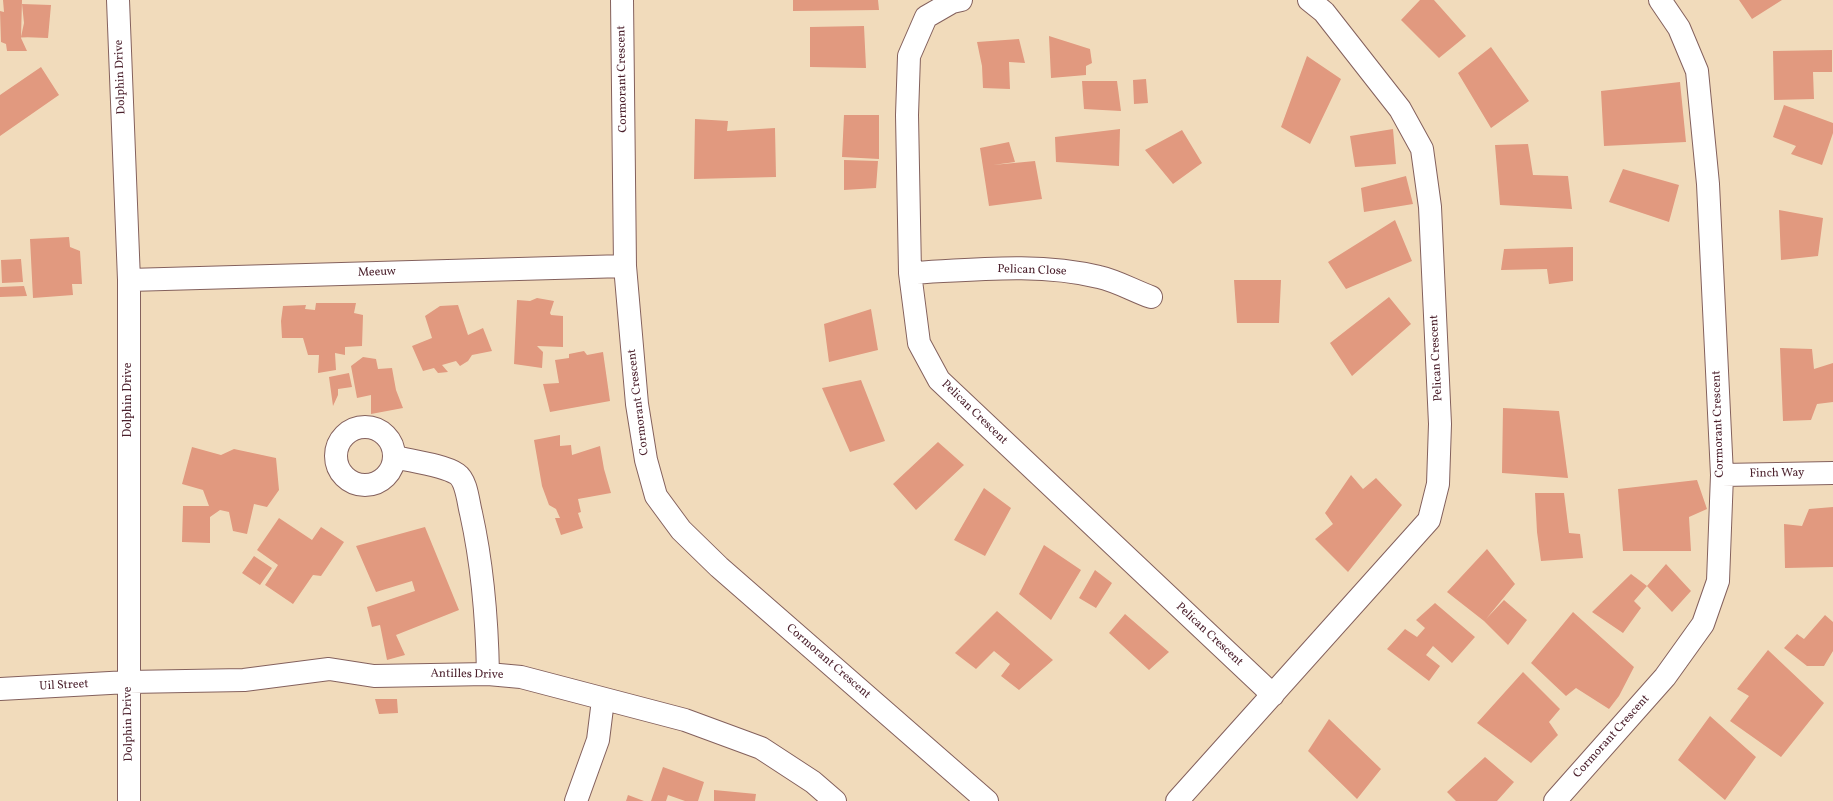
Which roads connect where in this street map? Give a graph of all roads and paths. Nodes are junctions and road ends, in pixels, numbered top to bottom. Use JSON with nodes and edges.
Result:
{"nodes":[{"id":1,"x":118,"y":0,"type":"edge"},
{"id":2,"x":622,"y":0,"type":"edge"},
{"id":3,"x":961,"y":0,"type":"edge"},
{"id":4,"x":1310,"y":0,"type":"edge"},
{"id":5,"x":1660,"y":0,"type":"edge"},
{"id":6,"x":625,"y":266,"type":"junction"},
{"id":7,"x":910,"y":273,"type":"junction"},
{"id":8,"x":129,"y":280,"type":"junction"},
{"id":9,"x":1151,"y":297,"type":"dead end"},
{"id":10,"x":395,"y":457,"type":"dead end"},
{"id":11,"x":1833,"y":473,"type":"edge"},
{"id":12,"x":1722,"y":475,"type":"junction"},
{"id":13,"x":488,"y":674,"type":"junction"},
{"id":14,"x":128,"y":682,"type":"junction"},
{"id":15,"x":0,"y":689,"type":"edge"},
{"id":16,"x":1273,"y":695,"type":"junction"},
{"id":17,"x":603,"y":700,"type":"junction"},
{"id":18,"x":129,"y":801,"type":"edge"},
{"id":19,"x":576,"y":801,"type":"edge"},
{"id":20,"x":835,"y":801,"type":"edge"},
{"id":21,"x":987,"y":801,"type":"edge"},
{"id":22,"x":1177,"y":801,"type":"edge"},
{"id":23,"x":1555,"y":801,"type":"edge"}],
"edges":[{"from":1,"to":8,"type":"street","name":"Dolphin Drive"},
{"from":2,"to":6,"type":"street","name":"Cormorant Crescent"},
{"from":3,"to":7,"type":"street","name":"Pelican Crescent"},
{"from":4,"to":16,"type":"street","name":"Pelican Crescent"},
{"from":5,"to":12,"type":"street","name":"Cormorant Crescent"},
{"from":6,"to":8,"type":"street","name":"Meeuw"},
{"from":6,"to":21,"type":"street","name":"Cormorant Crescent"},
{"from":7,"to":9,"type":"street","name":"Pelican Close"},
{"from":7,"to":16,"type":"street","name":"Pelican Crescent"},
{"from":8,"to":14,"type":"street","name":"Dolphin Drive"},
{"from":10,"to":13,"type":"street"},
{"from":11,"to":12,"type":"street","name":"Finch Way"},
{"from":12,"to":23,"type":"street","name":"Cormorant Crescent"},
{"from":13,"to":14,"type":"street","name":"Antilles Drive"},
{"from":13,"to":17,"type":"street","name":"Antilles Drive"},
{"from":14,"to":15,"type":"street","name":"Uil Street"},
{"from":14,"to":18,"type":"street","name":"Dolphin Drive"},
{"from":16,"to":22,"type":"street","name":"Pelican Crescent"},
{"from":17,"to":19,"type":"street"},
{"from":17,"to":20,"type":"street","name":"Antilles Drive"}]}
